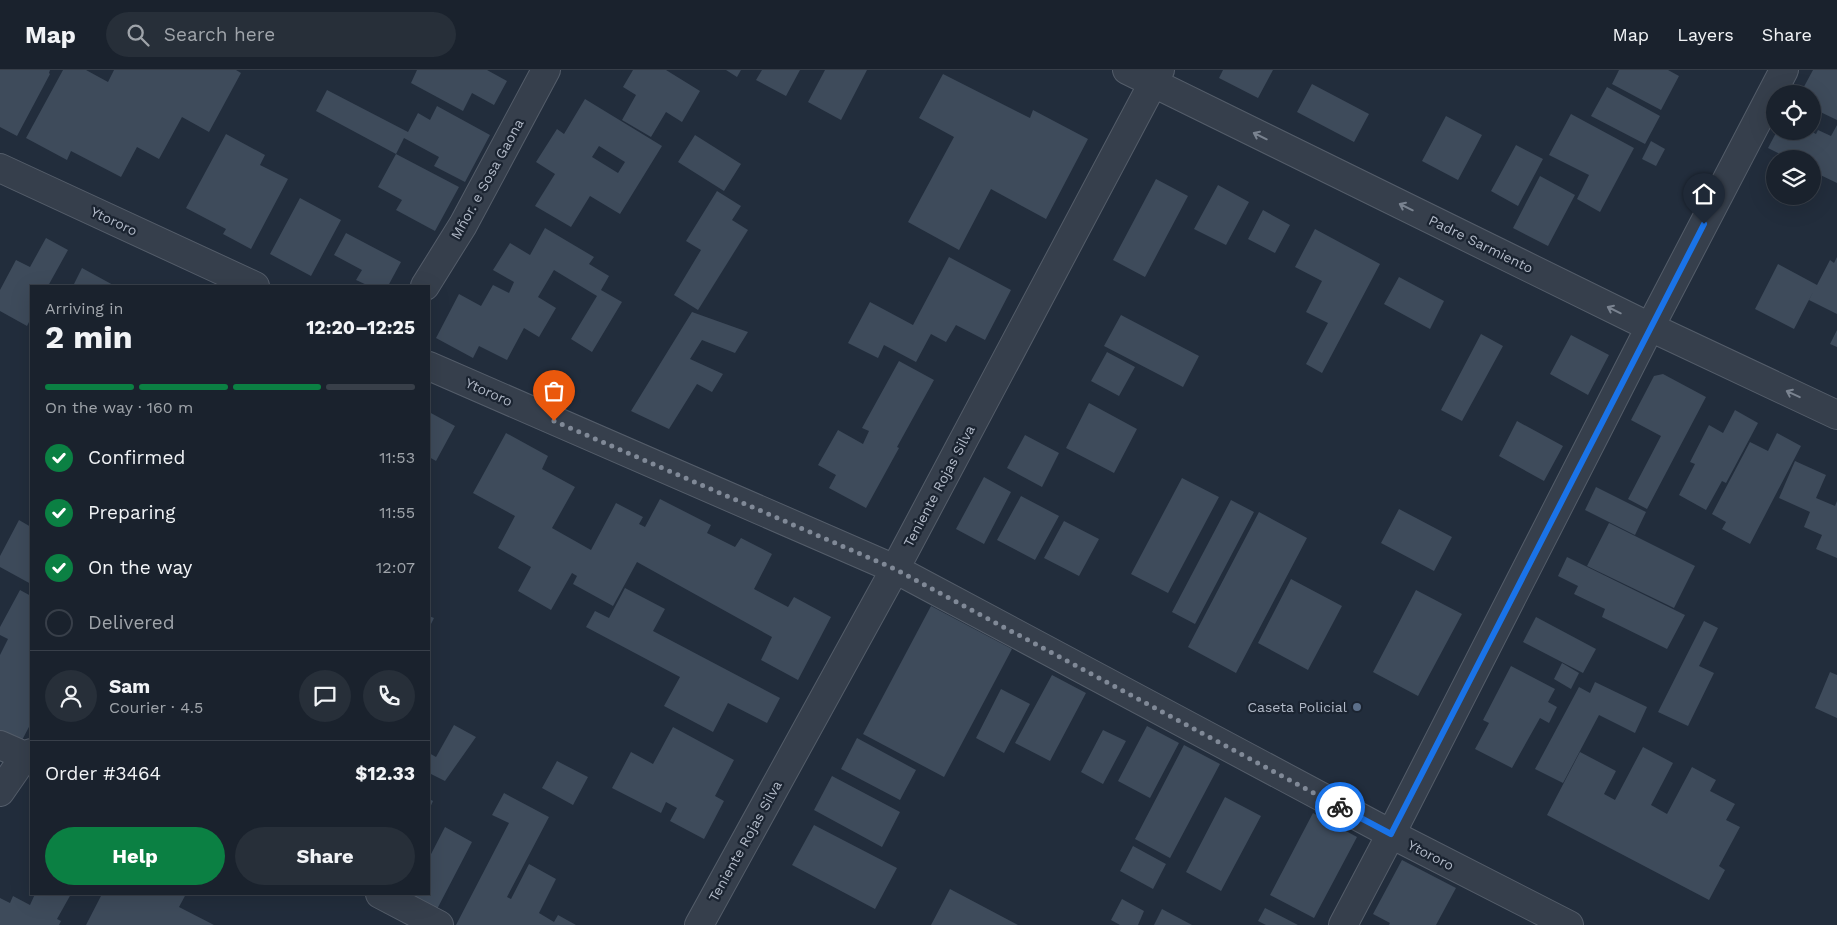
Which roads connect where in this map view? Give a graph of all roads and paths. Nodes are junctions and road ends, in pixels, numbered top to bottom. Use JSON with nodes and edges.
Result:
{"nodes":[{"id":1,"x":546,"y":70,"type":"edge"},
{"id":2,"x":1127,"y":70,"type":"edge"},
{"id":3,"x":1784,"y":70,"type":"edge"},
{"id":4,"x":1157,"y":77,"type":"edge"},
{"id":5,"x":0,"y":168,"type":"edge"},
{"id":6,"x":253,"y":285,"type":"edge"},
{"id":7,"x":426,"y":285,"type":"edge"},
{"id":8,"x":1650,"y":327,"type":"junction"},
{"id":9,"x":430,"y":366,"type":"edge"},
{"id":10,"x":1837,"y":415,"type":"edge"},
{"id":11,"x":895,"y":569,"type":"junction"},
{"id":12,"x":0,"y":745,"type":"edge"},
{"id":13,"x":28,"y":755,"type":"edge"},
{"id":14,"x":0,"y":792,"type":"edge"},
{"id":15,"x":1391,"y":834,"type":"junction"},
{"id":16,"x":382,"y":895,"type":"edge"},
{"id":17,"x":439,"y":925,"type":"edge"},
{"id":18,"x":699,"y":925,"type":"edge"},
{"id":19,"x":1342,"y":925,"type":"edge"},
{"id":20,"x":1569,"y":925,"type":"edge"}],
"edges":[{"from":1,"to":7,"type":"street","name":"Mñor. e Sosa Gaona"},
{"from":2,"to":4,"type":"street","name":"Padre Sarmiento"},
{"from":3,"to":8,"type":"street"},
{"from":8,"to":4,"type":"street","name":"Padre Sarmiento","one_way":true},
{"from":4,"to":11,"type":"street","name":"Teniente Rojas Silva"},
{"from":5,"to":6,"type":"street","name":"Ytororo"},
{"from":10,"to":8,"type":"street","name":"Padre Sarmiento","one_way":true},
{"from":8,"to":15,"type":"street"},
{"from":9,"to":11,"type":"street","name":"Ytororo"},
{"from":11,"to":15,"type":"street","name":"Ytororo"},
{"from":11,"to":18,"type":"street","name":"Teniente Rojas Silva"},
{"from":12,"to":13,"type":"street"},
{"from":13,"to":14,"type":"street"},
{"from":15,"to":19,"type":"street"},
{"from":15,"to":20,"type":"street","name":"Ytororo"},
{"from":16,"to":17,"type":"street"}]}
